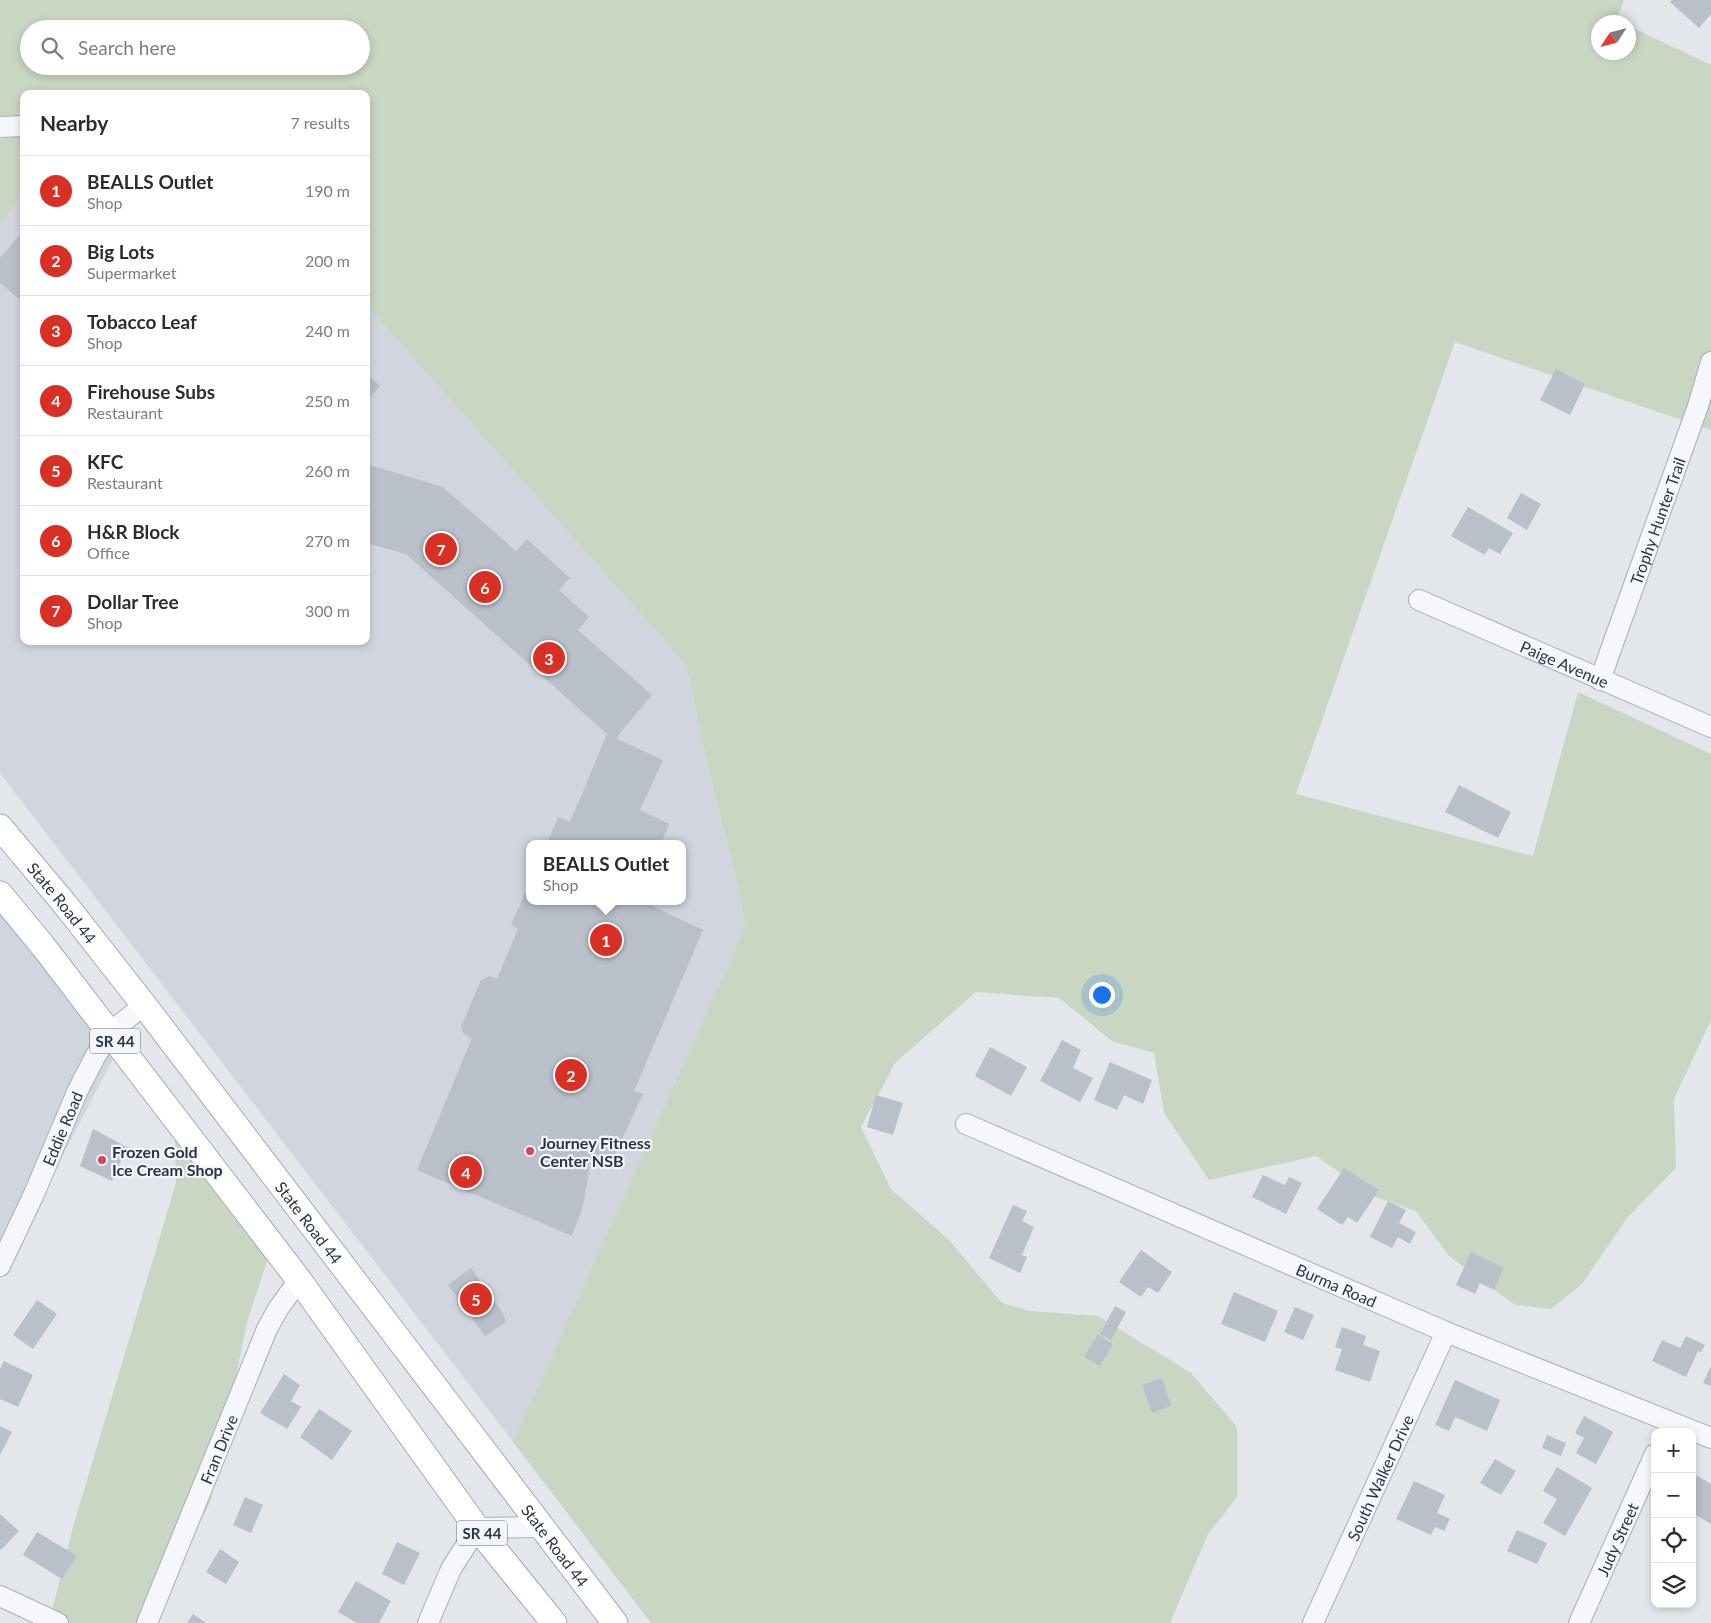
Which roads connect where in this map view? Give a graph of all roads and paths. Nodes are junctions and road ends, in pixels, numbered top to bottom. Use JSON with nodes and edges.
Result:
{"nodes":[{"id":1,"x":20,"y":126,"type":"edge"},
{"id":2,"x":0,"y":127,"type":"edge"},
{"id":3,"x":1711,"y":362,"type":"edge"},
{"id":4,"x":1419,"y":600,"type":"dead end"},
{"id":5,"x":1600,"y":680,"type":"junction"},
{"id":6,"x":1711,"y":727,"type":"edge"},
{"id":7,"x":0,"y":827,"type":"edge"},
{"id":8,"x":0,"y":894,"type":"edge"},
{"id":9,"x":144,"y":1005,"type":"junction"},
{"id":10,"x":110,"y":1033,"type":"junction"},
{"id":11,"x":966,"y":1124,"type":"dead end"},
{"id":12,"x":0,"y":1266,"type":"edge"},
{"id":13,"x":299,"y":1280,"type":"junction"},
{"id":14,"x":1446,"y":1332,"type":"junction"},
{"id":15,"x":1667,"y":1426,"type":"edge"},
{"id":16,"x":1711,"y":1438,"type":"edge"},
{"id":17,"x":1651,"y":1463,"type":"edge"},
{"id":18,"x":541,"y":1527,"type":"junction"},
{"id":19,"x":477,"y":1528,"type":"junction"},
{"id":20,"x":0,"y":1596,"type":"edge"},
{"id":21,"x":58,"y":1623,"type":"edge"},
{"id":22,"x":147,"y":1623,"type":"edge"},
{"id":23,"x":428,"y":1623,"type":"edge"},
{"id":24,"x":554,"y":1623,"type":"edge"},
{"id":25,"x":615,"y":1623,"type":"edge"},
{"id":26,"x":1313,"y":1623,"type":"edge"},
{"id":27,"x":1578,"y":1623,"type":"edge"}],
"edges":[{"from":1,"to":2,"type":"street"},
{"from":3,"to":5,"type":"street","name":"Trophy Hunter Trail"},
{"from":4,"to":5,"type":"street","name":"Paige Avenue"},
{"from":5,"to":6,"type":"street","name":"Paige Avenue"},
{"from":7,"to":9,"type":"main road","name":"State Road 44","number":"SR 44"},
{"from":8,"to":10,"type":"main road","number":"SR 44"},
{"from":9,"to":10,"type":"street","name":"Eddie Road"},
{"from":9,"to":18,"type":"main road","name":"State Road 44","number":"SR 44"},
{"from":10,"to":12,"type":"street","name":"Eddie Road"},
{"from":10,"to":13,"type":"main road","number":"SR 44"},
{"from":11,"to":14,"type":"street","name":"Burma Road"},
{"from":13,"to":19,"type":"main road","number":"SR 44"},
{"from":13,"to":22,"type":"street","name":"Fran Drive"},
{"from":14,"to":15,"type":"street","name":"Burma Road"},
{"from":14,"to":26,"type":"street","name":"South Walker Drive"},
{"from":15,"to":16,"type":"street","name":"Burma Road"},
{"from":17,"to":27,"type":"street","name":"Judy Street"},
{"from":18,"to":19,"type":"street"},
{"from":18,"to":25,"type":"main road","name":"State Road 44","number":"SR 44"},
{"from":19,"to":23,"type":"street"},
{"from":19,"to":24,"type":"main road","number":"SR 44"},
{"from":20,"to":21,"type":"street"}]}
